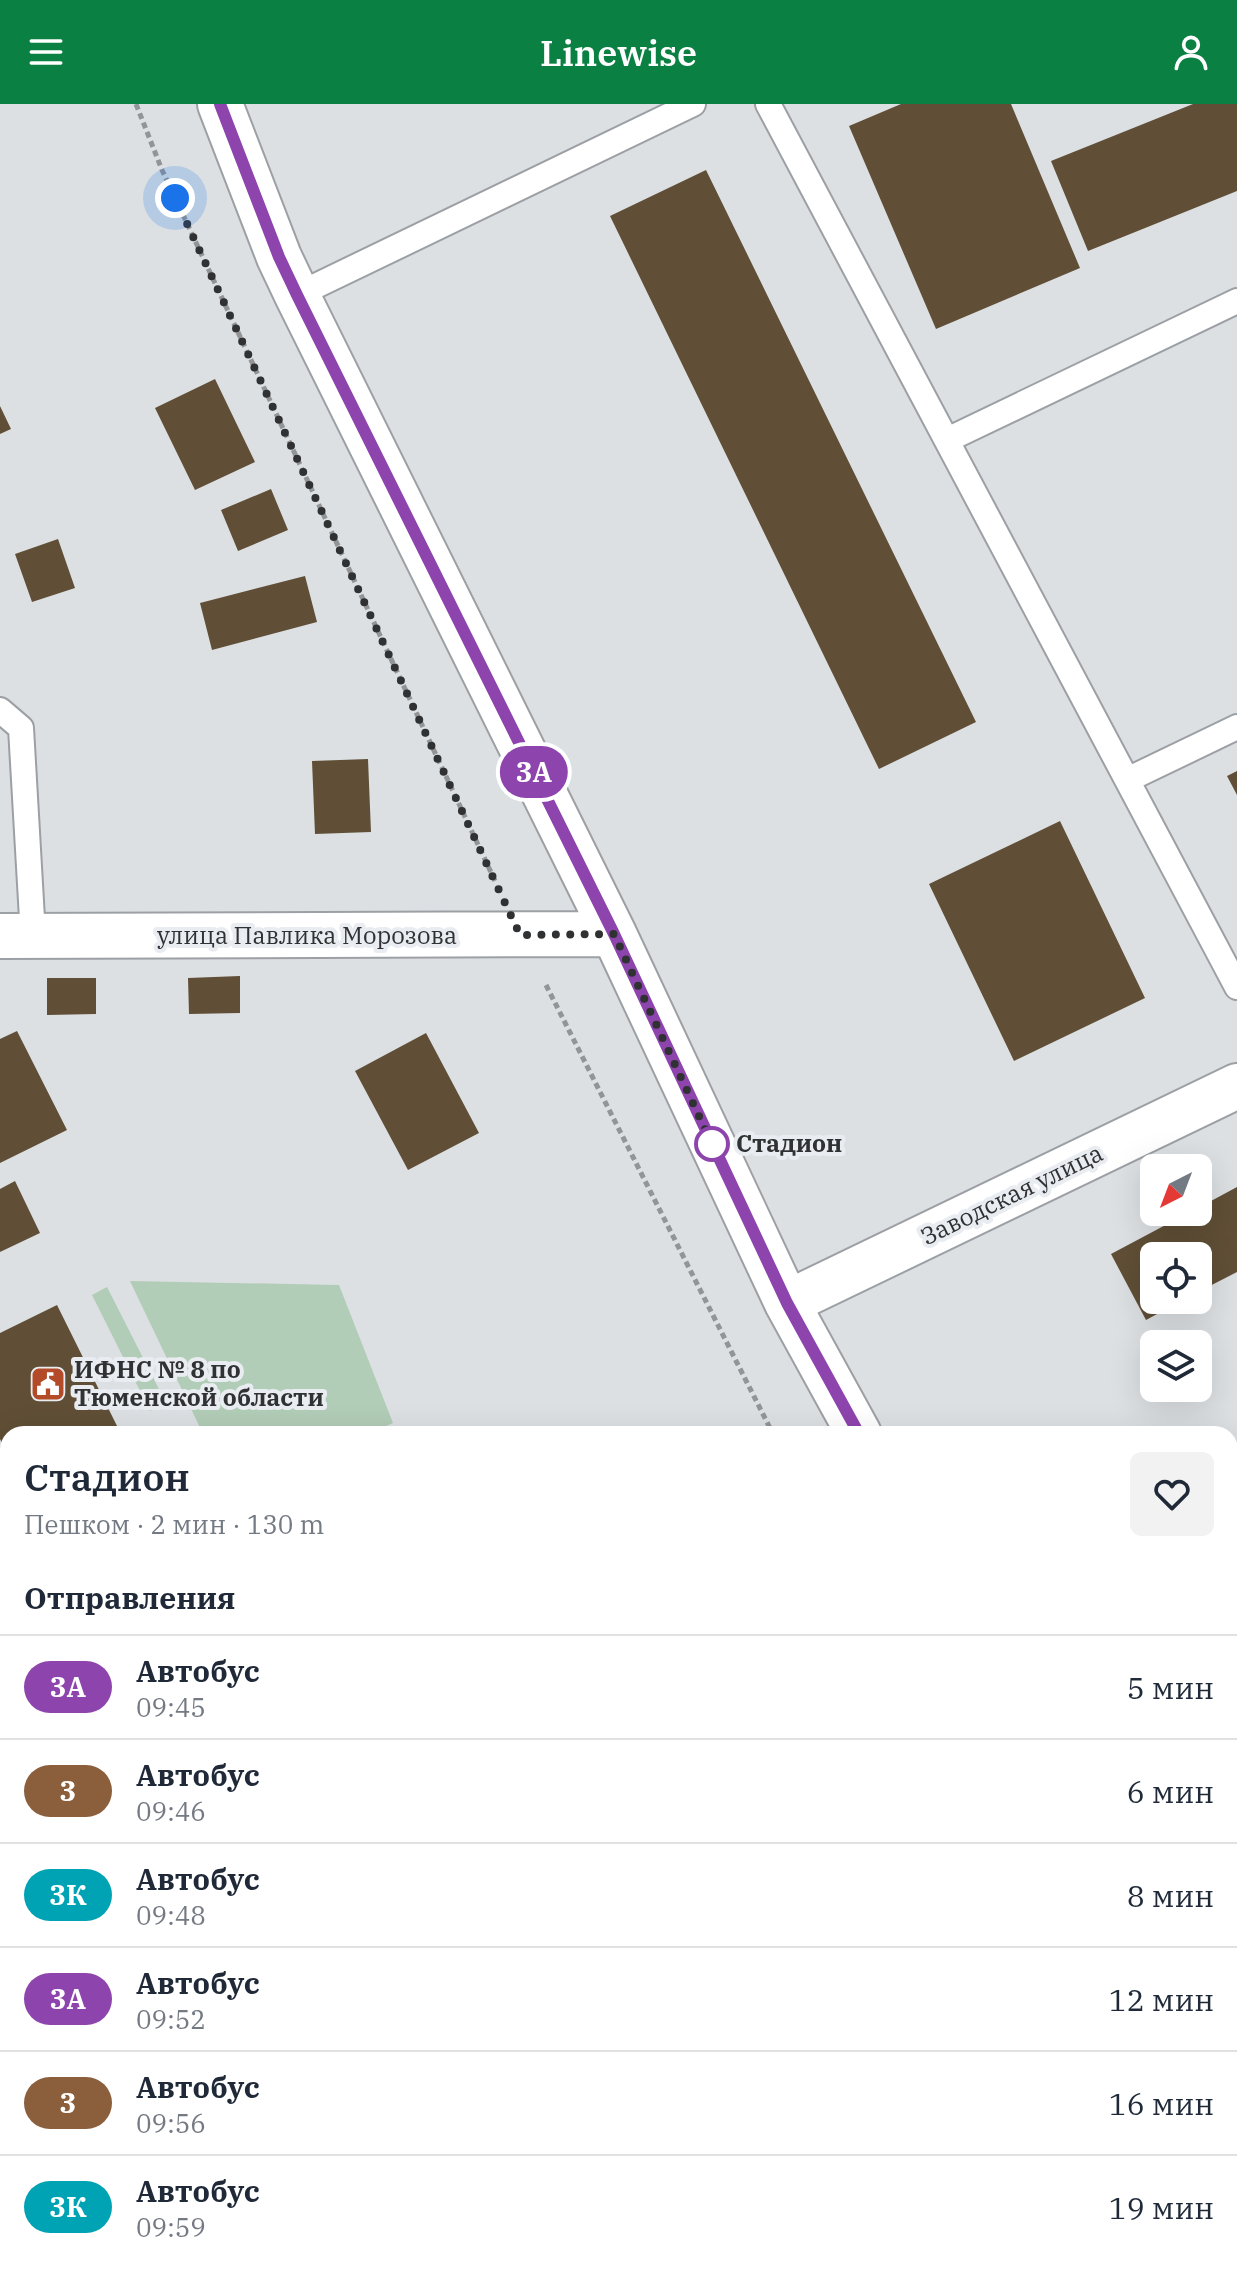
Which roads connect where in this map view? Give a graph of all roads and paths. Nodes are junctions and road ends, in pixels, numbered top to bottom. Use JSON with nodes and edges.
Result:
{"nodes":[{"id":1,"x":136,"y":104,"type":"edge"},
{"id":2,"x":220,"y":104,"type":"edge"},
{"id":3,"x":693,"y":104,"type":"edge"},
{"id":4,"x":768,"y":104,"type":"edge"},
{"id":5,"x":297,"y":295,"type":"junction"},
{"id":6,"x":1237,"y":301,"type":"edge"},
{"id":7,"x":947,"y":440,"type":"junction"},
{"id":8,"x":0,"y":710,"type":"edge"},
{"id":9,"x":1237,"y":727,"type":"edge"},
{"id":10,"x":1127,"y":780,"type":"junction"},
{"id":11,"x":614,"y":934,"type":"junction"},
{"id":12,"x":520,"y":935,"type":"junction"},
{"id":13,"x":16,"y":936,"type":"edge"},
{"id":14,"x":1237,"y":987,"type":"edge"},
{"id":15,"x":1237,"y":1086,"type":"edge"},
{"id":16,"x":787,"y":1303,"type":"junction"},
{"id":17,"x":769,"y":1426,"type":"edge"},
{"id":18,"x":855,"y":1426,"type":"edge"}],
"edges":[{"from":1,"to":12,"type":"path"},
{"from":2,"to":5,"type":"street"},
{"from":3,"to":5,"type":"lane"},
{"from":4,"to":7,"type":"lane"},
{"from":5,"to":11,"type":"street"},
{"from":6,"to":7,"type":"lane"},
{"from":7,"to":10,"type":"lane"},
{"from":8,"to":13,"type":"lane"},
{"from":9,"to":10,"type":"lane"},
{"from":10,"to":14,"type":"lane"},
{"from":11,"to":12,"type":"street","name":"улица Павлика Морозова"},
{"from":11,"to":16,"type":"street"},
{"from":12,"to":13,"type":"street","name":"улица Павлика Морозова"},
{"from":12,"to":17,"type":"path"},
{"from":15,"to":16,"type":"street","name":"Заводская улица"},
{"from":16,"to":18,"type":"street"}]}
